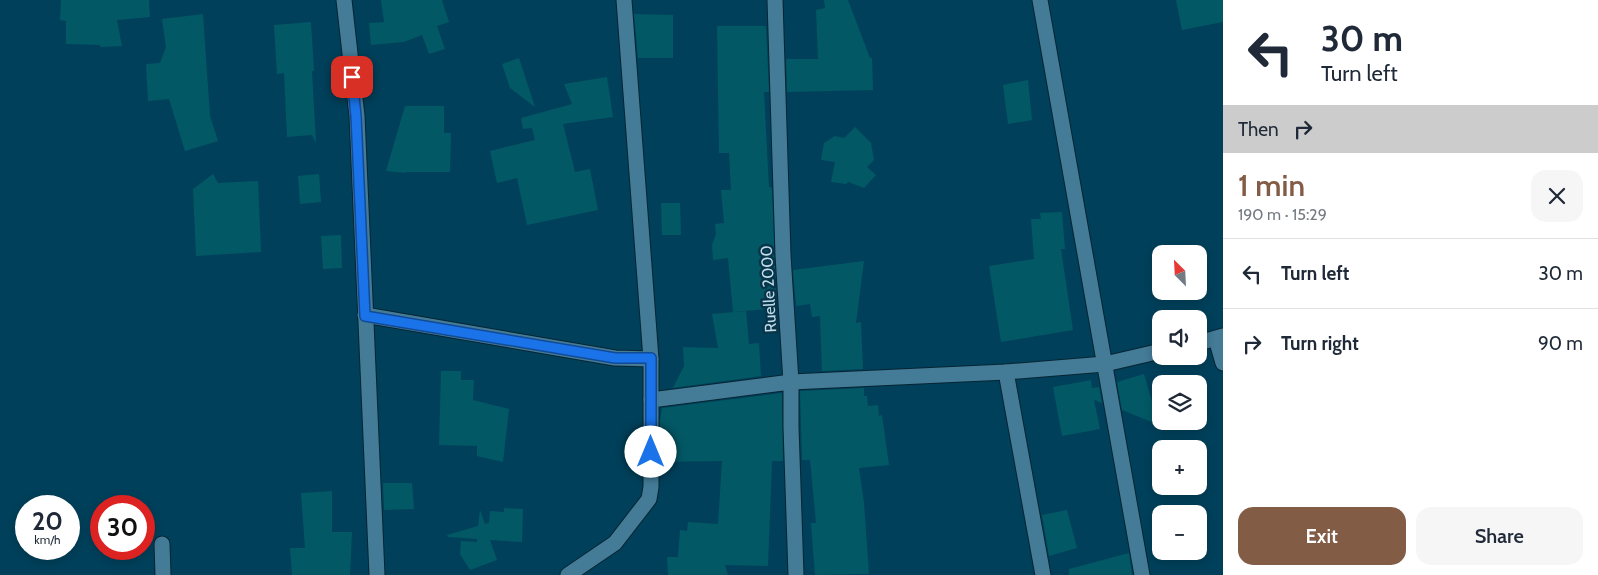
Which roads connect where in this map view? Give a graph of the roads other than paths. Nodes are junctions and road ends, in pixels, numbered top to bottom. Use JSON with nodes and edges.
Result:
{"nodes":[{"id":1,"x":344,"y":0,"type":"edge"},
{"id":2,"x":624,"y":0,"type":"edge"},
{"id":3,"x":774,"y":0,"type":"edge"},
{"id":4,"x":1040,"y":0,"type":"edge"},
{"id":5,"x":365,"y":316,"type":"junction"},
{"id":6,"x":1219,"y":337,"type":"edge"},
{"id":7,"x":1207,"y":341,"type":"edge"},
{"id":8,"x":1152,"y":353,"type":"edge"},
{"id":9,"x":651,"y":358,"type":"junction"},
{"id":10,"x":1223,"y":363,"type":"edge"},
{"id":11,"x":1104,"y":364,"type":"junction"},
{"id":12,"x":1006,"y":372,"type":"junction"},
{"id":13,"x":791,"y":382,"type":"junction"},
{"id":14,"x":651,"y":400,"type":"junction"},
{"id":15,"x":162,"y":544,"type":"dead end"},
{"id":16,"x":163,"y":575,"type":"edge"},
{"id":17,"x":377,"y":575,"type":"edge"},
{"id":18,"x":568,"y":575,"type":"edge"},
{"id":19,"x":796,"y":575,"type":"edge"},
{"id":20,"x":1042,"y":575,"type":"edge"},
{"id":21,"x":1142,"y":575,"type":"edge"}],
"edges":[{"from":1,"to":5,"type":"street"},
{"from":2,"to":9,"type":"street"},
{"from":3,"to":13,"type":"street","name":"Ruelle 2000"},
{"from":4,"to":11,"type":"street"},
{"from":5,"to":9,"type":"street"},
{"from":5,"to":17,"type":"street"},
{"from":6,"to":7,"type":"street"},
{"from":6,"to":10,"type":"street"},
{"from":8,"to":11,"type":"street"},
{"from":9,"to":14,"type":"street"},
{"from":11,"to":12,"type":"street"},
{"from":11,"to":21,"type":"street"},
{"from":12,"to":13,"type":"street"},
{"from":12,"to":20,"type":"street"},
{"from":13,"to":14,"type":"street"},
{"from":13,"to":19,"type":"street","name":"Ruelle 2000"},
{"from":14,"to":18,"type":"street"},
{"from":15,"to":16,"type":"street"}]}
